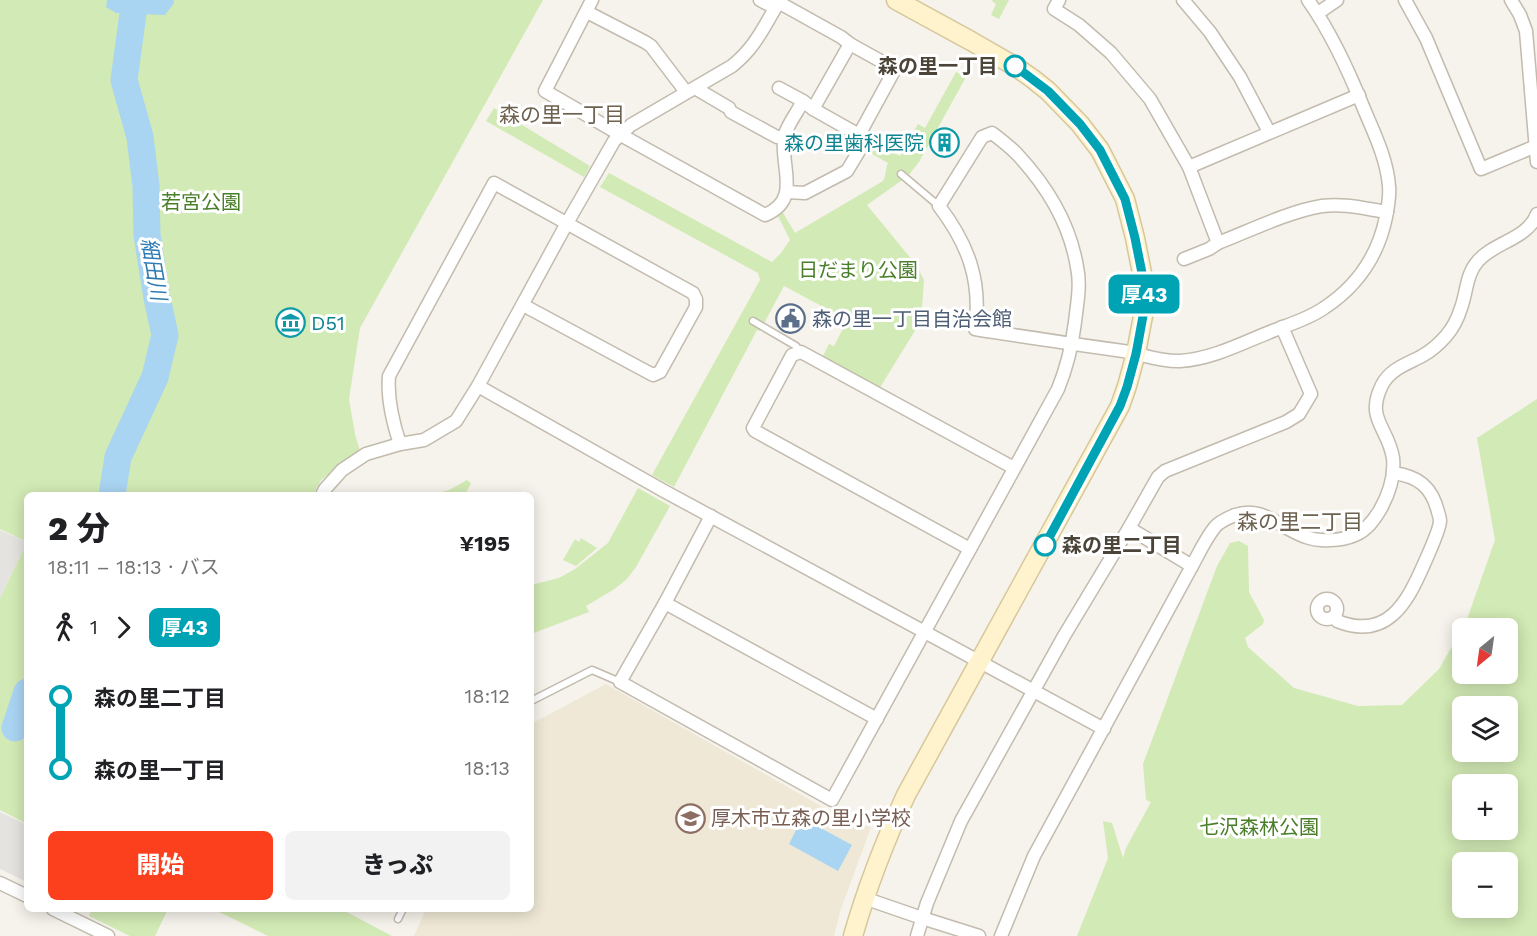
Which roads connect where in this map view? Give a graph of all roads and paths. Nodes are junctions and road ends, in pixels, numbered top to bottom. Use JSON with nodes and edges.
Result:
{"nodes":[{"id":1,"x":760,"y":0,"type":"edge"},
{"id":2,"x":896,"y":0,"type":"edge"},
{"id":3,"x":1059,"y":0,"type":"edge"},
{"id":4,"x":1183,"y":0,"type":"edge"},
{"id":5,"x":1308,"y":0,"type":"edge"},
{"id":6,"x":1337,"y":0,"type":"edge"},
{"id":7,"x":1405,"y":0,"type":"edge"},
{"id":8,"x":1512,"y":0,"type":"edge"},
{"id":9,"x":778,"y":4,"type":"edge"},
{"id":10,"x":589,"y":6,"type":"edge"},
{"id":11,"x":1318,"y":13,"type":"junction"},
{"id":12,"x":850,"y":44,"type":"junction"},
{"id":13,"x":779,"y":88,"type":"dead end"},
{"id":14,"x":690,"y":90,"type":"junction"},
{"id":15,"x":1359,"y":95,"type":"junction"},
{"id":16,"x":808,"y":105,"type":"junction"},
{"id":17,"x":1269,"y":132,"type":"junction"},
{"id":18,"x":621,"y":135,"type":"junction"},
{"id":19,"x":859,"y":135,"type":"junction"},
{"id":20,"x":783,"y":137,"type":"junction"},
{"id":21,"x":1536,"y":146,"type":"edge"},
{"id":22,"x":1537,"y":162,"type":"edge"},
{"id":23,"x":1189,"y":167,"type":"junction"},
{"id":24,"x":901,"y":174,"type":"dead end"},
{"id":25,"x":787,"y":192,"type":"junction"},
{"id":26,"x":939,"y":206,"type":"junction"},
{"id":27,"x":1387,"y":212,"type":"junction"},
{"id":28,"x":1537,"y":214,"type":"edge"},
{"id":29,"x":567,"y":223,"type":"junction"},
{"id":30,"x":1218,"y":243,"type":"junction"},
{"id":31,"x":1184,"y":259,"type":"dead end"},
{"id":32,"x":523,"y":305,"type":"junction"},
{"id":33,"x":753,"y":321,"type":"dead end"},
{"id":34,"x":1282,"y":327,"type":"junction"},
{"id":35,"x":1072,"y":344,"type":"junction"},
{"id":36,"x":801,"y":352,"type":"junction"},
{"id":37,"x":1136,"y":354,"type":"junction"},
{"id":38,"x":478,"y":386,"type":"junction"},
{"id":39,"x":400,"y":444,"type":"junction"},
{"id":40,"x":1014,"y":468,"type":"junction"},
{"id":41,"x":1393,"y":473,"type":"junction"},
{"id":42,"x":324,"y":492,"type":"edge"},
{"id":43,"x":711,"y":516,"type":"junction"},
{"id":44,"x":1129,"y":528,"type":"junction"},
{"id":45,"x":970,"y":549,"type":"junction"},
{"id":46,"x":1192,"y":566,"type":"junction"},
{"id":47,"x":1321,"y":594,"type":"dead end"},
{"id":48,"x":665,"y":603,"type":"junction"},
{"id":49,"x":926,"y":632,"type":"junction"},
{"id":50,"x":980,"y":661,"type":"junction"},
{"id":51,"x":620,"y":682,"type":"junction"},
{"id":52,"x":1033,"y":690,"type":"junction"},
{"id":53,"x":534,"y":699,"type":"edge"},
{"id":54,"x":877,"y":719,"type":"junction"},
{"id":55,"x":1104,"y":729,"type":"junction"},
{"id":56,"x":0,"y":883,"type":"edge"},
{"id":57,"x":24,"y":895,"type":"edge"},
{"id":58,"x":864,"y":898,"type":"junction"},
{"id":59,"x":59,"y":912,"type":"edge"},
{"id":60,"x":402,"y":912,"type":"edge"},
{"id":61,"x":922,"y":918,"type":"junction"},
{"id":62,"x":398,"y":919,"type":"dead end"},
{"id":63,"x":108,"y":936,"type":"edge"},
{"id":64,"x":853,"y":936,"type":"edge"},
{"id":65,"x":917,"y":936,"type":"edge"},
{"id":66,"x":979,"y":936,"type":"edge"},
{"id":67,"x":1001,"y":936,"type":"edge"}],
"edges":[{"from":1,"to":9,"type":"street"},
{"from":2,"to":37,"type":"street"},
{"from":3,"to":23,"type":"street"},
{"from":4,"to":17,"type":"street"},
{"from":5,"to":11,"type":"street"},
{"from":6,"to":11,"type":"street"},
{"from":7,"to":21,"type":"street"},
{"from":8,"to":21,"type":"street"},
{"from":9,"to":12,"type":"street"},
{"from":9,"to":14,"type":"street"},
{"from":10,"to":14,"type":"street"},
{"from":10,"to":18,"type":"street"},
{"from":11,"to":15,"type":"street"},
{"from":12,"to":16,"type":"street"},
{"from":12,"to":19,"type":"street"},
{"from":13,"to":16,"type":"street"},
{"from":14,"to":18,"type":"street"},
{"from":14,"to":20,"type":"street"},
{"from":15,"to":17,"type":"street"},
{"from":15,"to":27,"type":"street"},
{"from":16,"to":19,"type":"street"},
{"from":16,"to":20,"type":"street"},
{"from":17,"to":23,"type":"street"},
{"from":18,"to":25,"type":"street"},
{"from":18,"to":29,"type":"street"},
{"from":19,"to":25,"type":"street"},
{"from":20,"to":25,"type":"street"},
{"from":21,"to":22,"type":"street"},
{"from":23,"to":30,"type":"street"},
{"from":24,"to":26,"type":"lane"},
{"from":26,"to":35,"type":"street"},
{"from":26,"to":35,"type":"street"},
{"from":27,"to":30,"type":"street"},
{"from":27,"to":34,"type":"street"},
{"from":28,"to":41,"type":"street"},
{"from":29,"to":32,"type":"street"},
{"from":29,"to":32,"type":"street"},
{"from":29,"to":39,"type":"street"},
{"from":30,"to":31,"type":"street"},
{"from":32,"to":38,"type":"street"},
{"from":33,"to":36,"type":"lane"},
{"from":34,"to":37,"type":"street"},
{"from":34,"to":44,"type":"street"},
{"from":35,"to":37,"type":"street"},
{"from":35,"to":40,"type":"street"},
{"from":36,"to":40,"type":"street"},
{"from":36,"to":45,"type":"street"},
{"from":37,"to":50,"type":"street"},
{"from":38,"to":39,"type":"street"},
{"from":38,"to":43,"type":"street"},
{"from":39,"to":42,"type":"street"},
{"from":40,"to":45,"type":"street"},
{"from":41,"to":46,"type":"street"},
{"from":41,"to":47,"type":"street"},
{"from":43,"to":48,"type":"street"},
{"from":43,"to":49,"type":"street"},
{"from":44,"to":46,"type":"street"},
{"from":44,"to":52,"type":"street"},
{"from":45,"to":49,"type":"street"},
{"from":46,"to":55,"type":"street"},
{"from":48,"to":51,"type":"street"},
{"from":48,"to":54,"type":"street"},
{"from":49,"to":50,"type":"street"},
{"from":49,"to":54,"type":"street"},
{"from":50,"to":52,"type":"street"},
{"from":50,"to":58,"type":"street"},
{"from":51,"to":53,"type":"lane"},
{"from":51,"to":54,"type":"street"},
{"from":52,"to":55,"type":"street"},
{"from":52,"to":61,"type":"street"},
{"from":55,"to":67,"type":"street"},
{"from":56,"to":57,"type":"street"},
{"from":58,"to":61,"type":"street"},
{"from":58,"to":64,"type":"street"},
{"from":59,"to":63,"type":"street"},
{"from":60,"to":62,"type":"lane"},
{"from":61,"to":65,"type":"street"},
{"from":61,"to":66,"type":"street"}]}
